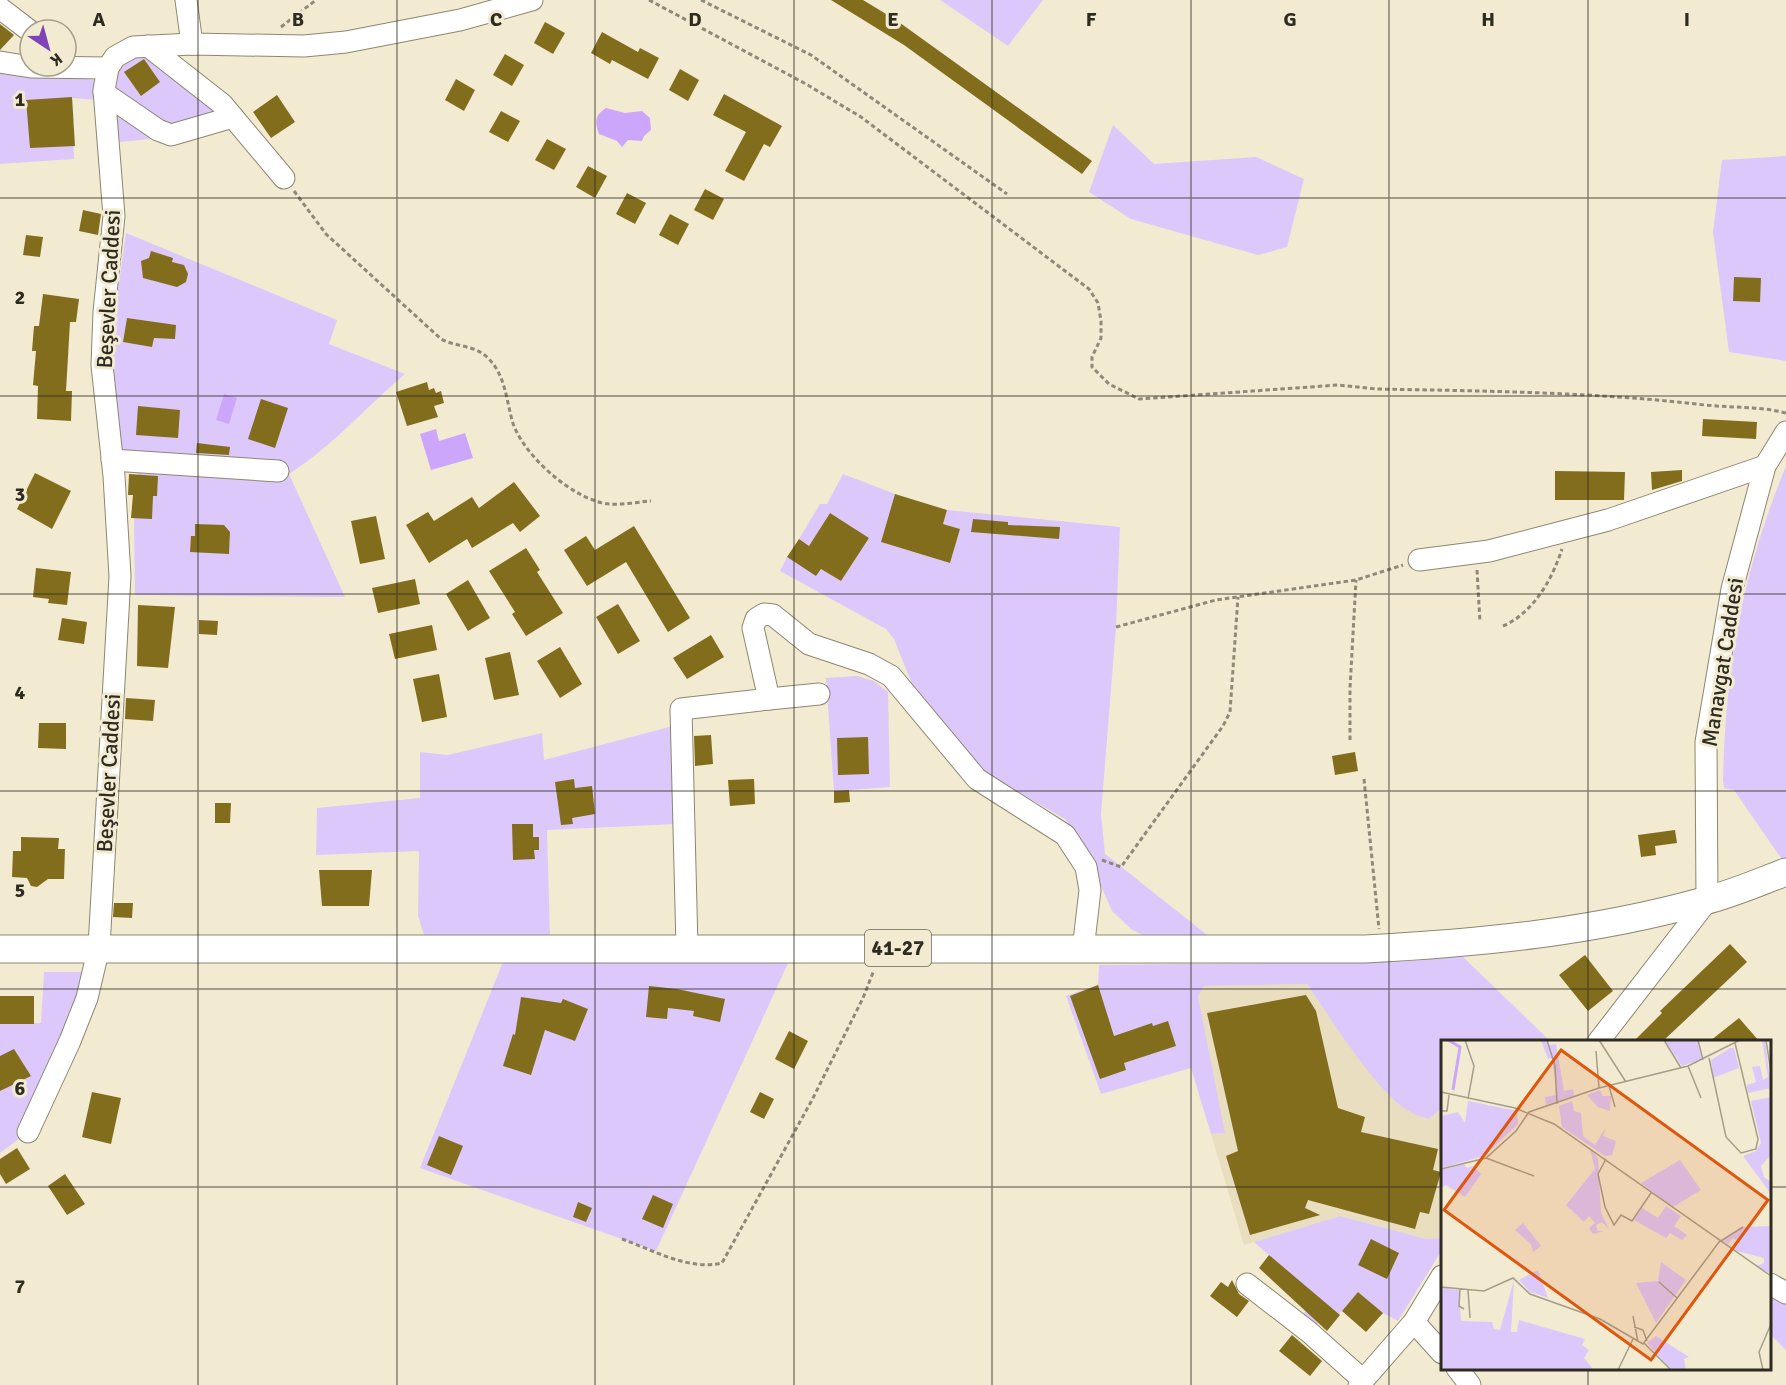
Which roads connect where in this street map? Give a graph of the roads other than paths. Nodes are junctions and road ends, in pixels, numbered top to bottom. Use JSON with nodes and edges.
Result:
{"nodes":[{"id":1,"x":186,"y":0,"type":"edge"},
{"id":2,"x":532,"y":0,"type":"edge"},
{"id":3,"x":0,"y":8,"type":"edge"},
{"id":4,"x":18,"y":22,"type":"edge"},
{"id":5,"x":192,"y":44,"type":"junction"},
{"id":6,"x":148,"y":46,"type":"junction"},
{"id":7,"x":0,"y":62,"type":"edge"},
{"id":8,"x":18,"y":65,"type":"edge"},
{"id":9,"x":78,"y":67,"type":"edge"},
{"id":10,"x":108,"y":68,"type":"junction"},
{"id":11,"x":104,"y":93,"type":"junction"},
{"id":12,"x":232,"y":117,"type":"junction"},
{"id":13,"x":284,"y":178,"type":"road end"},
{"id":14,"x":1786,"y":432,"type":"edge"},
{"id":15,"x":112,"y":460,"type":"junction"},
{"id":16,"x":1765,"y":466,"type":"junction"},
{"id":17,"x":278,"y":471,"type":"dead end"},
{"id":18,"x":1419,"y":560,"type":"road end"},
{"id":19,"x":819,"y":694,"type":"dead end"},
{"id":20,"x":770,"y":699,"type":"junction"},
{"id":21,"x":1786,"y":872,"type":"edge"},
{"id":22,"x":1707,"y":901,"type":"junction"},
{"id":23,"x":99,"y":947,"type":"junction"},
{"id":24,"x":687,"y":947,"type":"junction"},
{"id":25,"x":0,"y":949,"type":"edge"},
{"id":26,"x":1083,"y":950,"type":"junction"},
{"id":27,"x":1599,"y":1040,"type":"edge"},
{"id":28,"x":28,"y":1132,"type":"dead end"},
{"id":29,"x":1441,"y":1279,"type":"edge"},
{"id":30,"x":1247,"y":1284,"type":"dead end"},
{"id":31,"x":1771,"y":1285,"type":"edge"},
{"id":32,"x":1786,"y":1293,"type":"edge"},
{"id":33,"x":1414,"y":1322,"type":"junction"},
{"id":34,"x":1441,"y":1351,"type":"edge"},
{"id":35,"x":1458,"y":1370,"type":"edge"},
{"id":36,"x":1361,"y":1382,"type":"edge"},
{"id":37,"x":1470,"y":1385,"type":"edge"}],
"edges":[{"from":1,"to":5,"type":"street"},
{"from":2,"to":5,"type":"street"},
{"from":3,"to":4,"type":"street"},
{"from":5,"to":6,"type":"street"},
{"from":6,"to":10,"type":"street"},
{"from":6,"to":12,"type":"street"},
{"from":7,"to":8,"type":"street"},
{"from":9,"to":10,"type":"street"},
{"from":10,"to":11,"type":"street","name":"Beşevler Caddesi"},
{"from":11,"to":12,"type":"street"},
{"from":11,"to":15,"type":"street","name":"Beşevler Caddesi"},
{"from":12,"to":13,"type":"street"},
{"from":14,"to":16,"type":"street","name":"Manavgat Caddesi"},
{"from":15,"to":17,"type":"street"},
{"from":15,"to":23,"type":"street","name":"Beşevler Caddesi"},
{"from":16,"to":18,"type":"street"},
{"from":16,"to":22,"type":"street","name":"Manavgat Caddesi"},
{"from":19,"to":20,"type":"street"},
{"from":20,"to":24,"type":"street"},
{"from":20,"to":26,"type":"street"},
{"from":21,"to":22,"type":"main road","number":"41-27"},
{"from":22,"to":26,"type":"main road","number":"41-27"},
{"from":22,"to":27,"type":"street"},
{"from":23,"to":24,"type":"main road","number":"41-27"},
{"from":23,"to":25,"type":"main road","number":"41-27"},
{"from":23,"to":28,"type":"street","name":"Beşevler Caddesi"},
{"from":24,"to":26,"type":"main road","number":"41-27"},
{"from":29,"to":33,"type":"street"},
{"from":30,"to":36,"type":"street"},
{"from":31,"to":32,"type":"street"},
{"from":33,"to":34,"type":"street"},
{"from":33,"to":36,"type":"street"},
{"from":35,"to":37,"type":"street"}]}
